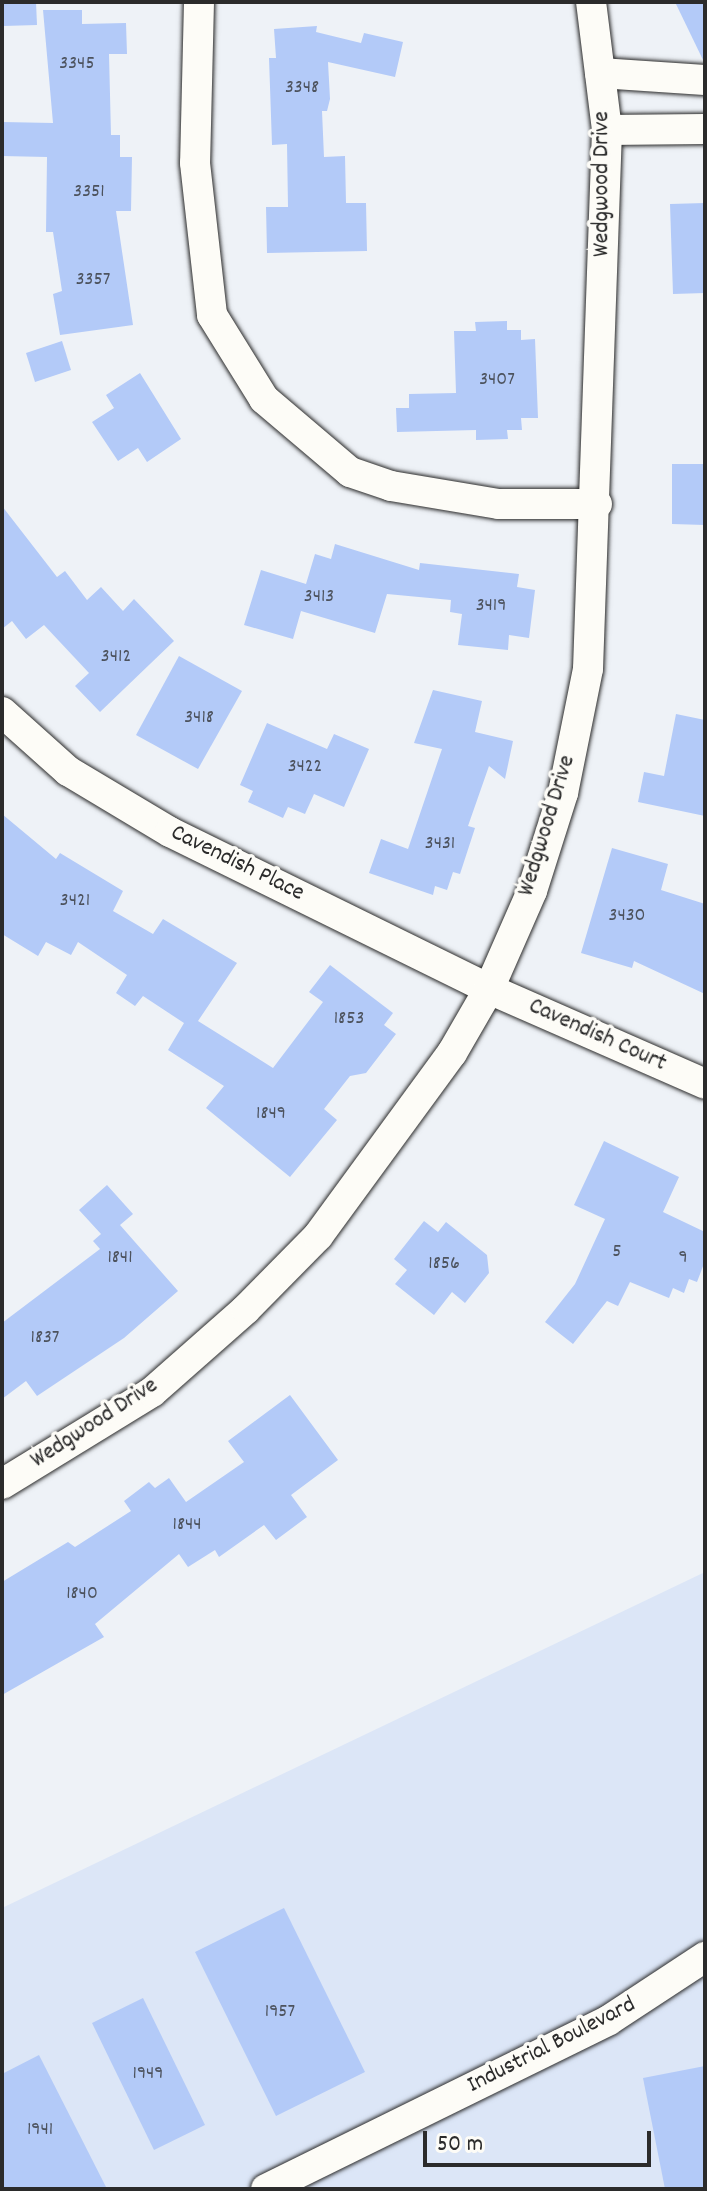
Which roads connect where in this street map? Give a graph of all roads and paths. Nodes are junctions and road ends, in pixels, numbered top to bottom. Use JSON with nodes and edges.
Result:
{"nodes":[{"id":1,"x":199,"y":2,"type":"edge"},
{"id":2,"x":591,"y":2,"type":"edge"},
{"id":3,"x":600,"y":73,"type":"junction"},
{"id":4,"x":705,"y":80,"type":"edge"},
{"id":5,"x":705,"y":129,"type":"edge"},
{"id":6,"x":607,"y":130,"type":"junction"},
{"id":7,"x":597,"y":504,"type":"junction"},
{"id":8,"x":2,"y":712,"type":"edge"},
{"id":9,"x":489,"y":989,"type":"junction"},
{"id":10,"x":705,"y":1084,"type":"edge"},
{"id":11,"x":2,"y":1484,"type":"edge"},
{"id":12,"x":705,"y":1956,"type":"edge"},
{"id":13,"x":266,"y":2189,"type":"edge"}],
"edges":[{"from":1,"to":7,"type":"street"},
{"from":2,"to":3,"type":"street","name":"Wedgwood Drive"},
{"from":3,"to":4,"type":"street"},
{"from":3,"to":6,"type":"street","name":"Wedgwood Drive"},
{"from":5,"to":6,"type":"street"},
{"from":6,"to":7,"type":"street","name":"Wedgwood Drive"},
{"from":7,"to":9,"type":"street","name":"Wedgwood Drive"},
{"from":8,"to":9,"type":"street","name":"Cavendish Place"},
{"from":9,"to":10,"type":"street","name":"Cavendish Court"},
{"from":9,"to":11,"type":"street","name":"Wedgwood Drive"},
{"from":12,"to":13,"type":"street","name":"Industrial Boulevard"}]}
